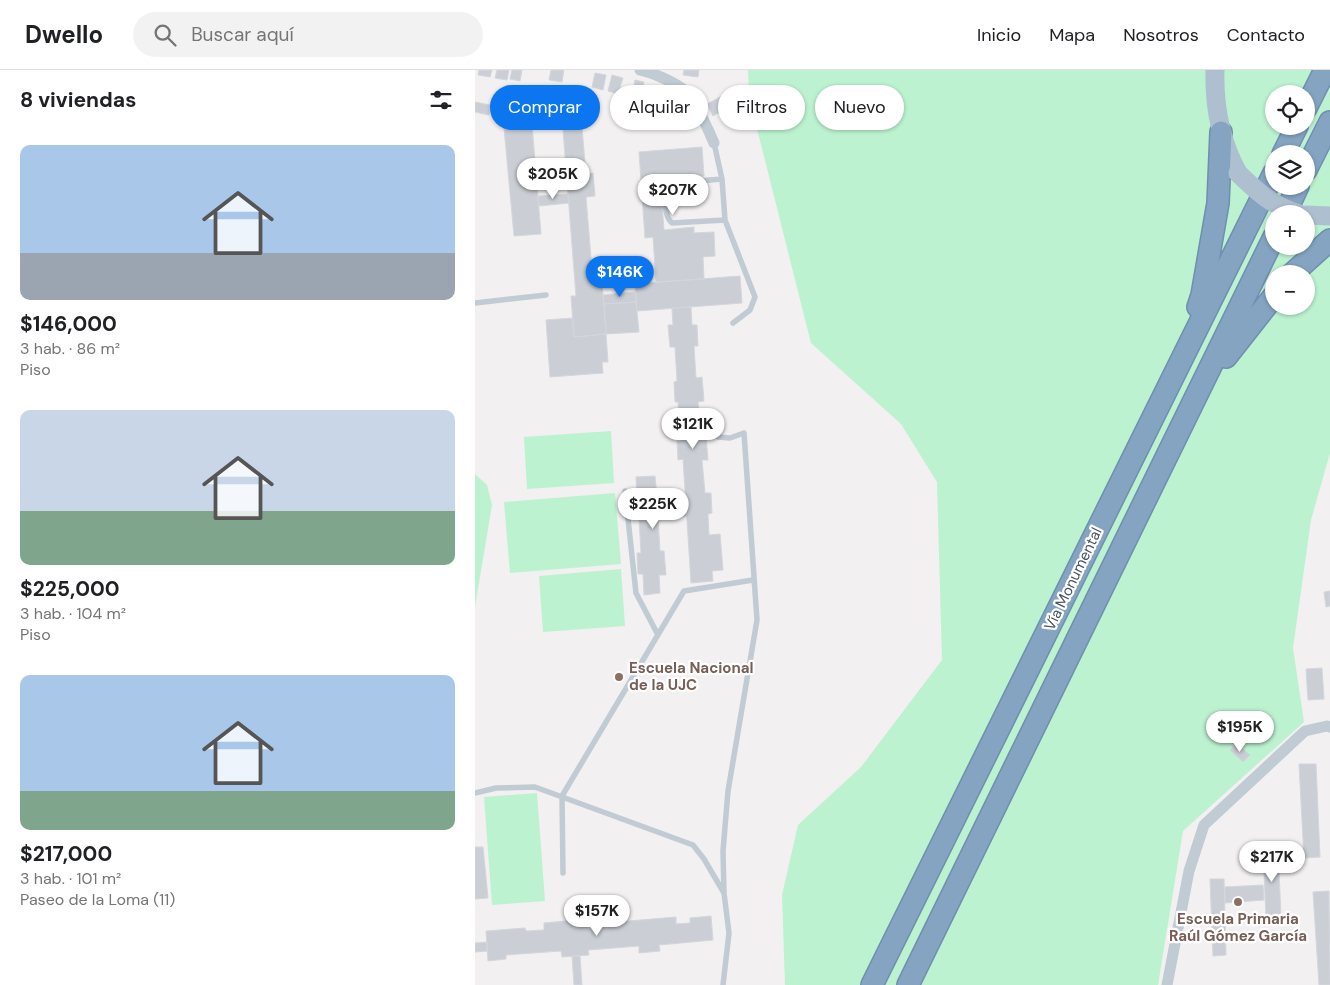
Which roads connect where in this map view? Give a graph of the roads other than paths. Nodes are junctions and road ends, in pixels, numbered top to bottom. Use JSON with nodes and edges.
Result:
{"nodes":[{"id":1,"x":640,"y":70,"type":"edge"},
{"id":2,"x":1215,"y":70,"type":"edge"},
{"id":3,"x":1325,"y":70,"type":"edge"},
{"id":4,"x":1315,"y":90,"type":"edge"},
{"id":5,"x":1330,"y":122,"type":"edge"},
{"id":6,"x":1221,"y":132,"type":"junction"},
{"id":7,"x":714,"y":143,"type":"joint"},
{"id":8,"x":1315,"y":152,"type":"edge"},
{"id":9,"x":722,"y":180,"type":"junction"},
{"id":10,"x":1265,"y":191,"type":"edge"},
{"id":11,"x":1277,"y":205,"type":"edge"},
{"id":12,"x":725,"y":220,"type":"junction"},
{"id":13,"x":1330,"y":240,"type":"edge"},
{"id":14,"x":1265,"y":255,"type":"edge"},
{"id":15,"x":1302,"y":265,"type":"edge"},
{"id":16,"x":546,"y":295,"type":"dead end"},
{"id":17,"x":475,"y":303,"type":"edge"},
{"id":18,"x":1265,"y":307,"type":"edge"},
{"id":19,"x":733,"y":323,"type":"dead end"},
{"id":20,"x":1183,"y":358,"type":"junction"},
{"id":21,"x":1189,"y":411,"type":"junction"},
{"id":22,"x":718,"y":437,"type":"dead end"},
{"id":23,"x":625,"y":492,"type":"dead end"},
{"id":24,"x":753,"y":580,"type":"junction"},
{"id":25,"x":658,"y":635,"type":"junction"},
{"id":26,"x":1329,"y":727,"type":"edge"},
{"id":27,"x":475,"y":793,"type":"edge"},
{"id":28,"x":562,"y":796,"type":"junction"},
{"id":29,"x":563,"y":873,"type":"dead end"},
{"id":30,"x":724,"y":893,"type":"junction"},
{"id":31,"x":723,"y":985,"type":"edge"},
{"id":32,"x":872,"y":985,"type":"edge"},
{"id":33,"x":907,"y":985,"type":"edge"},
{"id":34,"x":1167,"y":985,"type":"edge"}],
"edges":[{"from":1,"to":7,"type":"street"},
{"from":2,"to":6,"type":"main road"},
{"from":3,"to":4,"type":"highway"},
{"from":5,"to":8,"type":"highway"},
{"from":6,"to":11,"type":"main road","bridge":true},
{"from":6,"to":20,"type":"highway"},
{"from":7,"to":9,"type":"lane"},
{"from":9,"to":12,"type":"lane"},
{"from":9,"to":12,"type":"lane"},
{"from":10,"to":20,"type":"highway","name":"Vía Monumental"},
{"from":12,"to":19,"type":"lane"},
{"from":13,"to":15,"type":"highway"},
{"from":14,"to":21,"type":"highway","name":"Vía Monumental"},
{"from":16,"to":17,"type":"lane"},
{"from":18,"to":21,"type":"highway"},
{"from":20,"to":32,"type":"highway","name":"Vía Monumental"},
{"from":21,"to":33,"type":"highway","name":"Vía Monumental"},
{"from":22,"to":24,"type":"lane"},
{"from":23,"to":25,"type":"lane"},
{"from":24,"to":25,"type":"lane"},
{"from":24,"to":30,"type":"lane"},
{"from":25,"to":28,"type":"lane"},
{"from":26,"to":34,"type":"street"},
{"from":27,"to":28,"type":"lane"},
{"from":28,"to":29,"type":"lane"},
{"from":28,"to":30,"type":"lane"},
{"from":30,"to":31,"type":"lane"}]}
